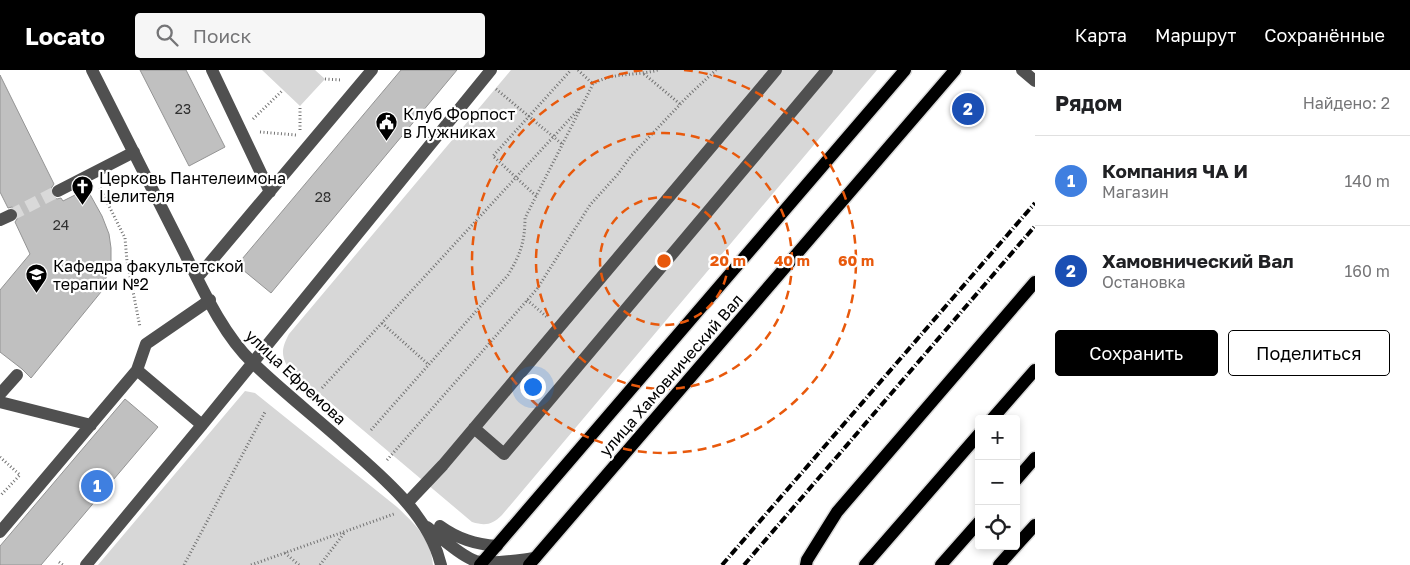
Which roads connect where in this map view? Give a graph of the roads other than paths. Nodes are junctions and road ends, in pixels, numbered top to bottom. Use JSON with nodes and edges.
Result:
{"nodes":[{"id":1,"x":92,"y":70,"type":"edge"},
{"id":2,"x":212,"y":70,"type":"edge"},
{"id":3,"x":372,"y":70,"type":"edge"},
{"id":4,"x":776,"y":70,"type":"edge"},
{"id":5,"x":827,"y":70,"type":"edge"},
{"id":6,"x":904,"y":70,"type":"edge"},
{"id":7,"x":955,"y":70,"type":"edge"},
{"id":8,"x":1022,"y":70,"type":"edge"},
{"id":9,"x":487,"y":74,"type":"edge"},
{"id":10,"x":1035,"y":82,"type":"edge"},
{"id":11,"x":134,"y":152,"type":"junction"},
{"id":12,"x":58,"y":191,"type":"tunnel mouth"},
{"id":13,"x":270,"y":192,"type":"junction"},
{"id":14,"x":197,"y":278,"type":"junction"},
{"id":15,"x":1035,"y":282,"type":"edge"},
{"id":16,"x":210,"y":300,"type":"junction"},
{"id":17,"x":253,"y":363,"type":"junction"},
{"id":18,"x":138,"y":370,"type":"junction"},
{"id":19,"x":1035,"y":370,"type":"edge"},
{"id":20,"x":17,"y":375,"type":"dead end"},
{"id":21,"x":0,"y":394,"type":"edge"},
{"id":22,"x":0,"y":402,"type":"edge"},
{"id":23,"x":996,"y":415,"type":"edge"},
{"id":24,"x":91,"y":425,"type":"junction"},
{"id":25,"x":202,"y":425,"type":"junction"},
{"id":26,"x":474,"y":428,"type":"junction"},
{"id":27,"x":975,"y":439,"type":"edge"},
{"id":28,"x":1035,"y":458,"type":"edge"},
{"id":29,"x":1020,"y":475,"type":"edge"},
{"id":30,"x":407,"y":503,"type":"junction"},
{"id":31,"x":421,"y":522,"type":"junction"},
{"id":32,"x":1035,"y":525,"type":"edge"},
{"id":33,"x":975,"y":527,"type":"edge"},
{"id":34,"x":0,"y":532,"type":"edge"},
{"id":35,"x":1020,"y":542,"type":"edge"},
{"id":36,"x":497,"y":546,"type":"junction"},
{"id":37,"x":1012,"y":550,"type":"edge"},
{"id":38,"x":532,"y":561,"type":"edge"},
{"id":39,"x":482,"y":563,"type":"edge"},
{"id":40,"x":86,"y":565,"type":"edge"},
{"id":41,"x":441,"y":565,"type":"edge"},
{"id":42,"x":806,"y":565,"type":"edge"},
{"id":43,"x":865,"y":565,"type":"edge"},
{"id":44,"x":941,"y":565,"type":"edge"},
{"id":45,"x":999,"y":565,"type":"edge"}],
"edges":[{"from":1,"to":11,"type":"street","name":"улица Ефремова"},
{"from":2,"to":13,"type":"street"},
{"from":3,"to":13,"type":"street"},
{"from":4,"to":26,"type":"street"},
{"from":5,"to":26,"type":"street"},
{"from":6,"to":36,"type":"main road","name":"улица Хамовнический Вал"},
{"from":7,"to":38,"type":"main road","name":"улица Хамовнический Вал"},
{"from":8,"to":10,"type":"street"},
{"from":9,"to":17,"type":"street"},
{"from":11,"to":12,"type":"street"},
{"from":11,"to":14,"type":"street","name":"улица Ефремова"},
{"from":13,"to":14,"type":"street"},
{"from":14,"to":16,"type":"street","name":"улица Ефремова"},
{"from":15,"to":42,"type":"main road"},
{"from":16,"to":17,"type":"street","name":"улица Ефремова"},
{"from":16,"to":18,"type":"street"},
{"from":17,"to":25,"type":"street"},
{"from":17,"to":30,"type":"street","name":"улица Ефремова"},
{"from":18,"to":24,"type":"street"},
{"from":18,"to":25,"type":"street"},
{"from":19,"to":23,"type":"main road"},
{"from":20,"to":21,"type":"street"},
{"from":22,"to":24,"type":"street"},
{"from":24,"to":34,"type":"street"},
{"from":25,"to":40,"type":"street"},
{"from":26,"to":30,"type":"street"},
{"from":27,"to":43,"type":"main road"},
{"from":28,"to":29,"type":"main road"},
{"from":30,"to":31,"type":"street","name":"улица Ефремова"},
{"from":30,"to":36,"type":"street","name":"улица Ефремова"},
{"from":31,"to":39,"type":"street","name":"улица Ефремова"},
{"from":31,"to":41,"type":"street","name":"улица Ефремова"},
{"from":32,"to":35,"type":"main road"},
{"from":33,"to":44,"type":"main road"},
{"from":36,"to":39,"type":"main road","name":"улица Хамовнический Вал"},
{"from":37,"to":45,"type":"main road"},
{"from":38,"to":39,"type":"street","name":"улица Ефремова"}]}
